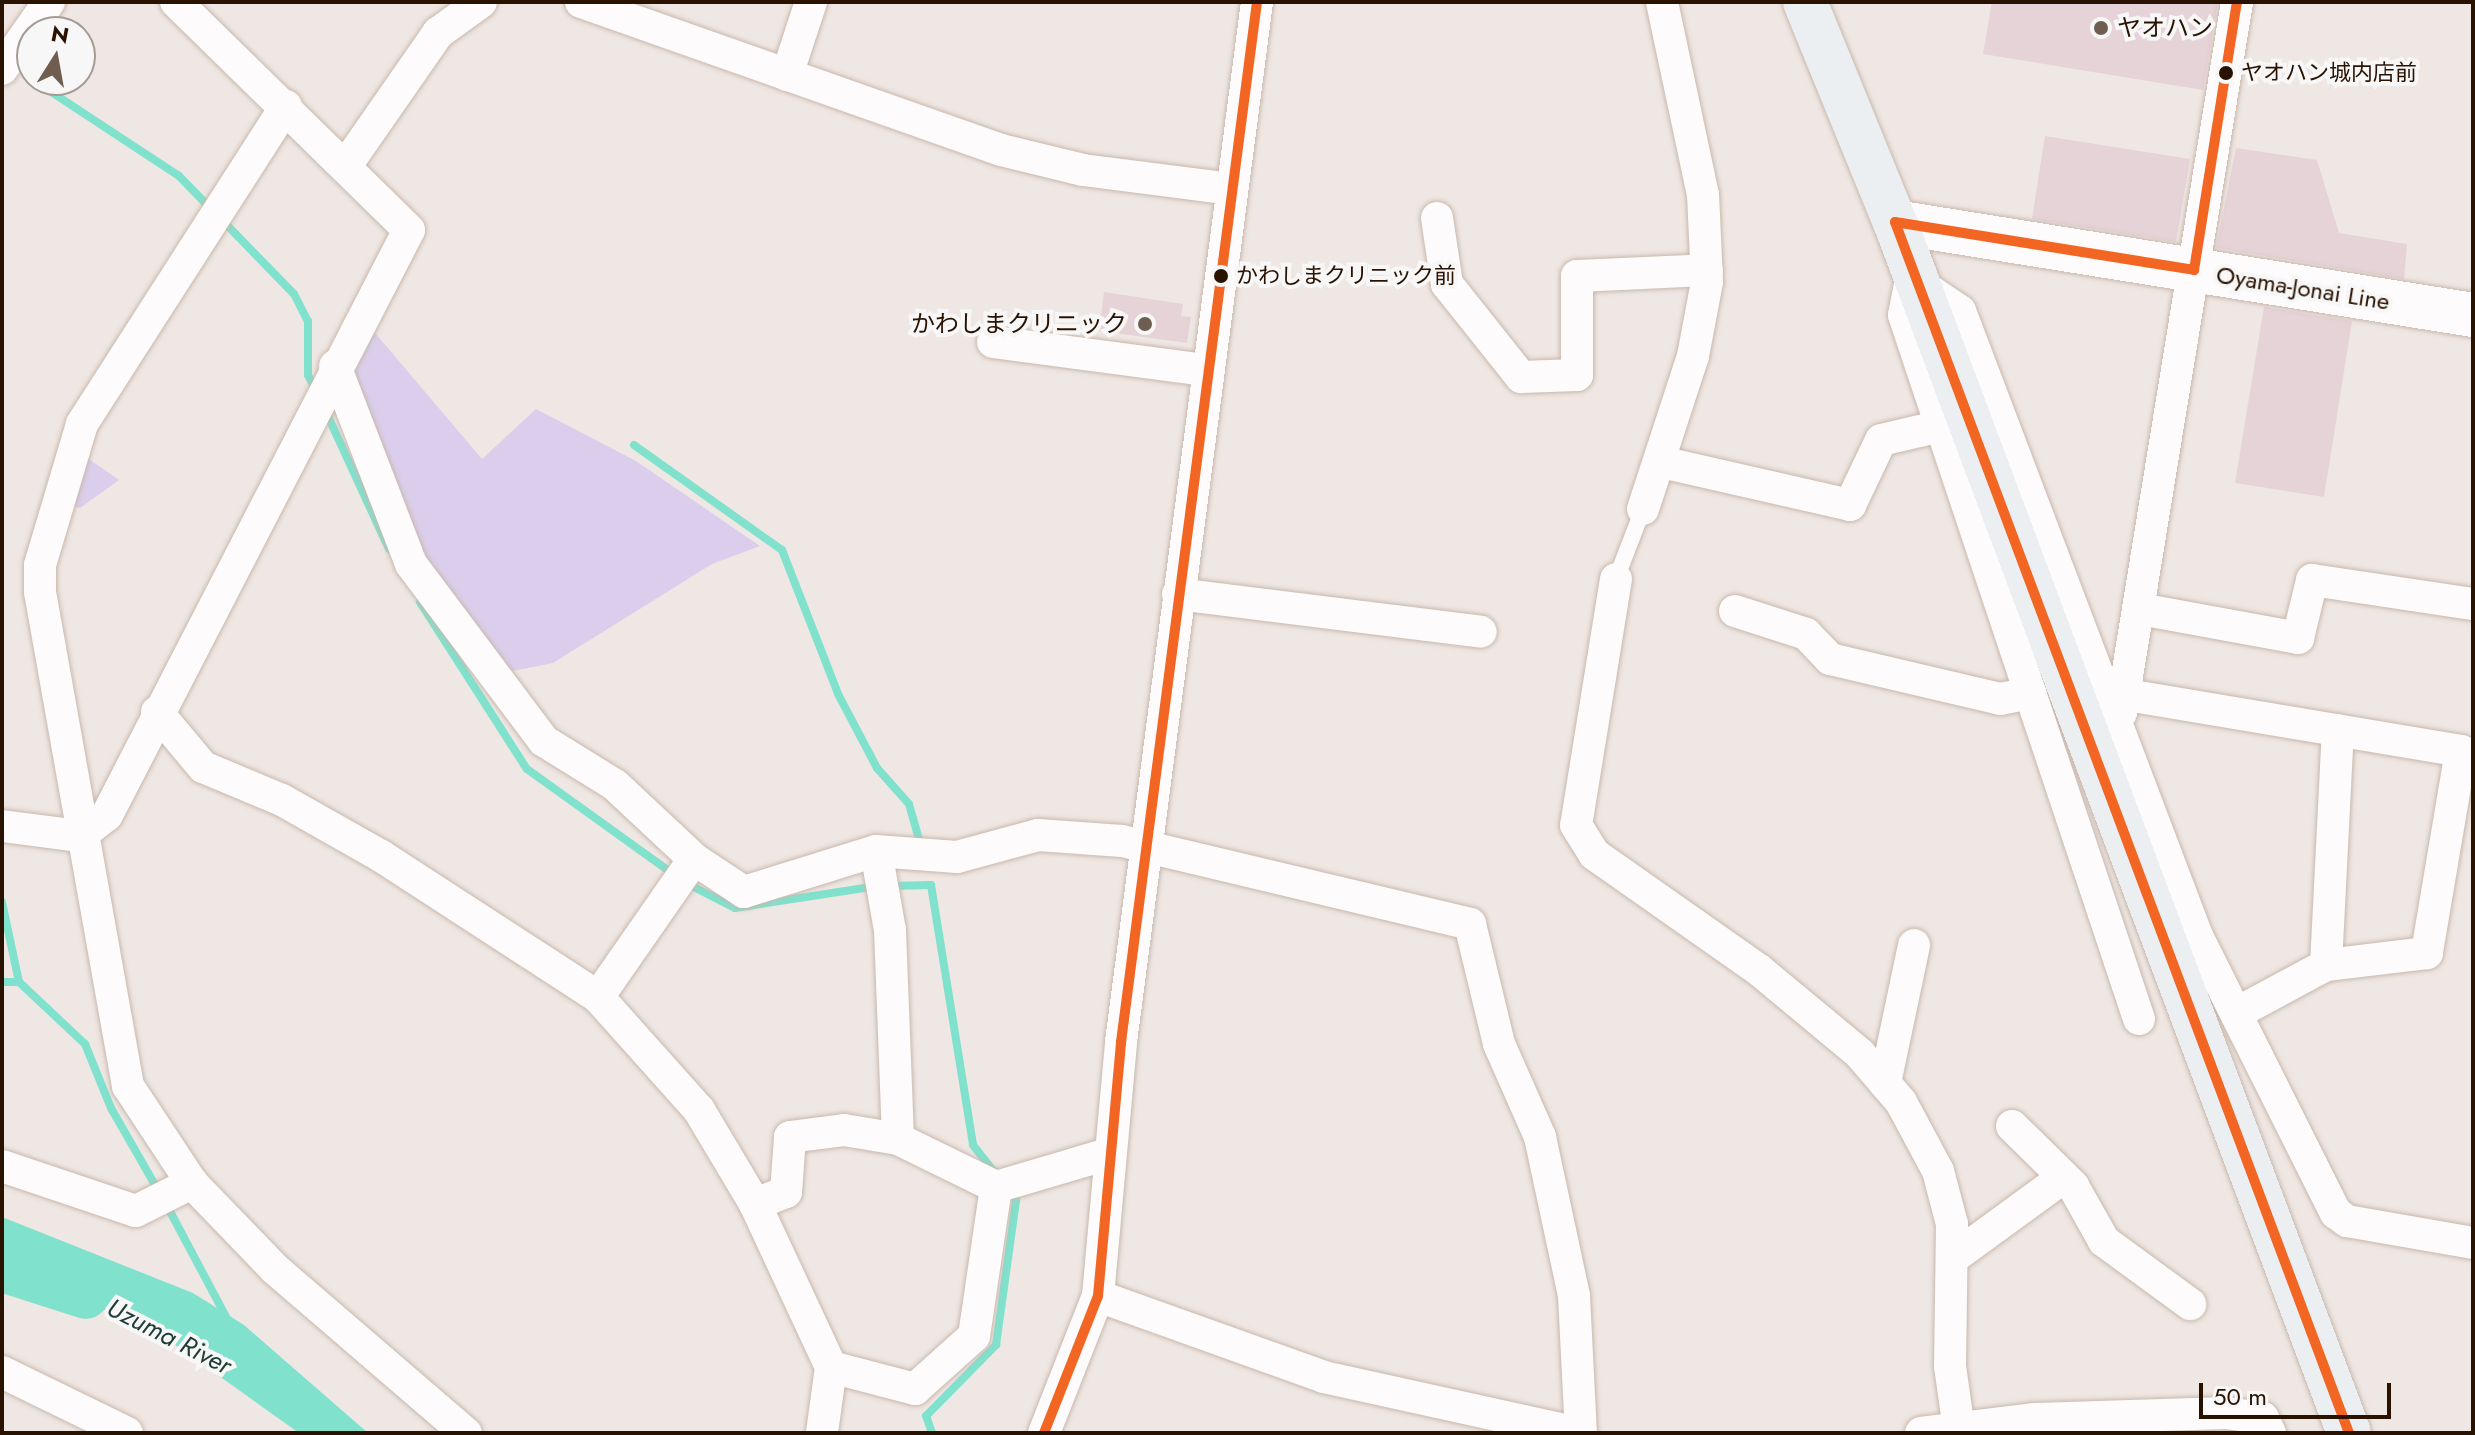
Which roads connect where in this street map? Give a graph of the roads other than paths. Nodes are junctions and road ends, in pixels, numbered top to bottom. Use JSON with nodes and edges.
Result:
{"nodes":[{"id":1,"x":49,"y":2,"type":"edge"},
{"id":2,"x":176,"y":2,"type":"edge"},
{"id":3,"x":481,"y":2,"type":"edge"},
{"id":4,"x":581,"y":2,"type":"edge"},
{"id":5,"x":811,"y":2,"type":"edge"},
{"id":6,"x":1662,"y":2,"type":"edge"},
{"id":7,"x":1805,"y":2,"type":"edge"},
{"id":8,"x":2237,"y":2,"type":"edge"},
{"id":9,"x":1263,"y":3,"type":"edge"},
{"id":10,"x":2,"y":69,"type":"edge"},
{"id":11,"x":787,"y":75,"type":"junction"},
{"id":12,"x":286,"y":106,"type":"junction"},
{"id":13,"x":347,"y":164,"type":"junction"},
{"id":14,"x":1231,"y":189,"type":"junction"},
{"id":15,"x":1437,"y":218,"type":"dead end"},
{"id":16,"x":1895,"y":222,"type":"junction"},
{"id":17,"x":1707,"y":270,"type":"junction"},
{"id":18,"x":2194,"y":270,"type":"junction"},
{"id":19,"x":1911,"y":278,"type":"junction"},
{"id":20,"x":2473,"y":315,"type":"edge"},
{"id":21,"x":993,"y":342,"type":"dead end"},
{"id":22,"x":335,"y":366,"type":"junction"},
{"id":23,"x":1205,"y":370,"type":"junction"},
{"id":24,"x":1941,"y":426,"type":"junction"},
{"id":25,"x":1661,"y":462,"type":"junction"},
{"id":26,"x":1643,"y":509,"type":"joint"},
{"id":27,"x":1616,"y":579,"type":"joint"},
{"id":28,"x":1178,"y":594,"type":"junction"},
{"id":29,"x":2473,"y":604,"type":"edge"},
{"id":30,"x":2140,"y":609,"type":"junction"},
{"id":31,"x":1735,"y":611,"type":"dead end"},
{"id":32,"x":1481,"y":632,"type":"dead end"},
{"id":33,"x":2030,"y":693,"type":"junction"},
{"id":34,"x":2122,"y":709,"type":"junction"},
{"id":35,"x":157,"y":712,"type":"junction"},
{"id":36,"x":2338,"y":730,"type":"junction"},
{"id":37,"x":3,"y":826,"type":"edge"},
{"id":38,"x":80,"y":836,"type":"junction"},
{"id":39,"x":1147,"y":850,"type":"junction"},
{"id":40,"x":876,"y":851,"type":"junction"},
{"id":41,"x":694,"y":859,"type":"junction"},
{"id":42,"x":1914,"y":945,"type":"dead end"},
{"id":43,"x":2326,"y":965,"type":"junction"},
{"id":44,"x":598,"y":997,"type":"junction"},
{"id":45,"x":2237,"y":1013,"type":"junction"},
{"id":46,"x":2139,"y":1019,"type":"dead end"},
{"id":47,"x":1885,"y":1083,"type":"junction"},
{"id":48,"x":2012,"y":1126,"type":"dead end"},
{"id":49,"x":898,"y":1139,"type":"junction"},
{"id":50,"x":1108,"y":1154,"type":"junction"},
{"id":51,"x":2,"y":1166,"type":"edge"},
{"id":52,"x":2064,"y":1177,"type":"junction"},
{"id":53,"x":192,"y":1183,"type":"junction"},
{"id":54,"x":996,"y":1187,"type":"junction"},
{"id":55,"x":755,"y":1204,"type":"junction"},
{"id":56,"x":2473,"y":1243,"type":"edge"},
{"id":57,"x":1957,"y":1255,"type":"junction"},
{"id":58,"x":1098,"y":1296,"type":"junction"},
{"id":59,"x":2190,"y":1304,"type":"dead end"},
{"id":60,"x":831,"y":1367,"type":"junction"},
{"id":61,"x":2,"y":1372,"type":"edge"},
{"id":62,"x":2129,"y":1426,"type":"edge"},
{"id":63,"x":1959,"y":1430,"type":"junction"},
{"id":64,"x":127,"y":1433,"type":"edge"},
{"id":65,"x":466,"y":1433,"type":"edge"},
{"id":66,"x":822,"y":1433,"type":"edge"},
{"id":67,"x":1044,"y":1433,"type":"edge"},
{"id":68,"x":1579,"y":1433,"type":"edge"},
{"id":69,"x":1921,"y":1433,"type":"edge"},
{"id":70,"x":2270,"y":1433,"type":"edge"},
{"id":71,"x":2349,"y":1433,"type":"edge"}],
"edges":[{"from":1,"to":10,"type":"street"},
{"from":2,"to":12,"type":"street"},
{"from":3,"to":13,"type":"street"},
{"from":4,"to":11,"type":"street"},
{"from":5,"to":11,"type":"street"},
{"from":6,"to":17,"type":"street"},
{"from":7,"to":16,"type":"main road"},
{"from":8,"to":18,"type":"street"},
{"from":9,"to":14,"type":"street"},
{"from":11,"to":14,"type":"street"},
{"from":12,"to":13,"type":"street"},
{"from":12,"to":38,"type":"street"},
{"from":13,"to":22,"type":"street"},
{"from":14,"to":23,"type":"street"},
{"from":15,"to":17,"type":"street"},
{"from":16,"to":18,"type":"main road","name":"Oyama-Jonai Line"},
{"from":16,"to":19,"type":"main road"},
{"from":17,"to":25,"type":"street"},
{"from":18,"to":20,"type":"main road","name":"Oyama-Jonai Line"},
{"from":18,"to":30,"type":"street"},
{"from":19,"to":24,"type":"street"},
{"from":19,"to":34,"type":"street"},
{"from":19,"to":71,"type":"main road"},
{"from":21,"to":23,"type":"street"},
{"from":22,"to":35,"type":"street"},
{"from":22,"to":41,"type":"street"},
{"from":23,"to":28,"type":"street"},
{"from":24,"to":25,"type":"street"},
{"from":24,"to":33,"type":"street"},
{"from":25,"to":26,"type":"street"},
{"from":26,"to":27,"type":"lane"},
{"from":27,"to":47,"type":"street"},
{"from":28,"to":32,"type":"street"},
{"from":28,"to":39,"type":"street"},
{"from":29,"to":30,"type":"street"},
{"from":30,"to":34,"type":"street"},
{"from":31,"to":33,"type":"street"},
{"from":33,"to":46,"type":"street"},
{"from":34,"to":36,"type":"street"},
{"from":34,"to":45,"type":"street"},
{"from":35,"to":38,"type":"street"},
{"from":35,"to":44,"type":"street"},
{"from":36,"to":43,"type":"street"},
{"from":36,"to":43,"type":"street"},
{"from":37,"to":38,"type":"street"},
{"from":38,"to":53,"type":"street"},
{"from":39,"to":40,"type":"street"},
{"from":39,"to":50,"type":"street"},
{"from":39,"to":68,"type":"street"},
{"from":40,"to":41,"type":"street"},
{"from":40,"to":49,"type":"street"},
{"from":41,"to":44,"type":"street"},
{"from":42,"to":47,"type":"street"},
{"from":43,"to":45,"type":"street"},
{"from":44,"to":55,"type":"street"},
{"from":45,"to":56,"type":"street"},
{"from":47,"to":57,"type":"street"},
{"from":48,"to":52,"type":"street"},
{"from":49,"to":54,"type":"street"},
{"from":49,"to":55,"type":"street"},
{"from":50,"to":54,"type":"street"},
{"from":50,"to":58,"type":"street"},
{"from":51,"to":53,"type":"street"},
{"from":52,"to":57,"type":"street"},
{"from":52,"to":59,"type":"street"},
{"from":53,"to":65,"type":"street"},
{"from":54,"to":60,"type":"street"},
{"from":55,"to":60,"type":"street"},
{"from":57,"to":63,"type":"street"},
{"from":58,"to":67,"type":"street"},
{"from":58,"to":68,"type":"street"},
{"from":60,"to":66,"type":"street"},
{"from":61,"to":64,"type":"street"},
{"from":62,"to":63,"type":"street"},
{"from":62,"to":70,"type":"street"},
{"from":63,"to":69,"type":"street"}]}
